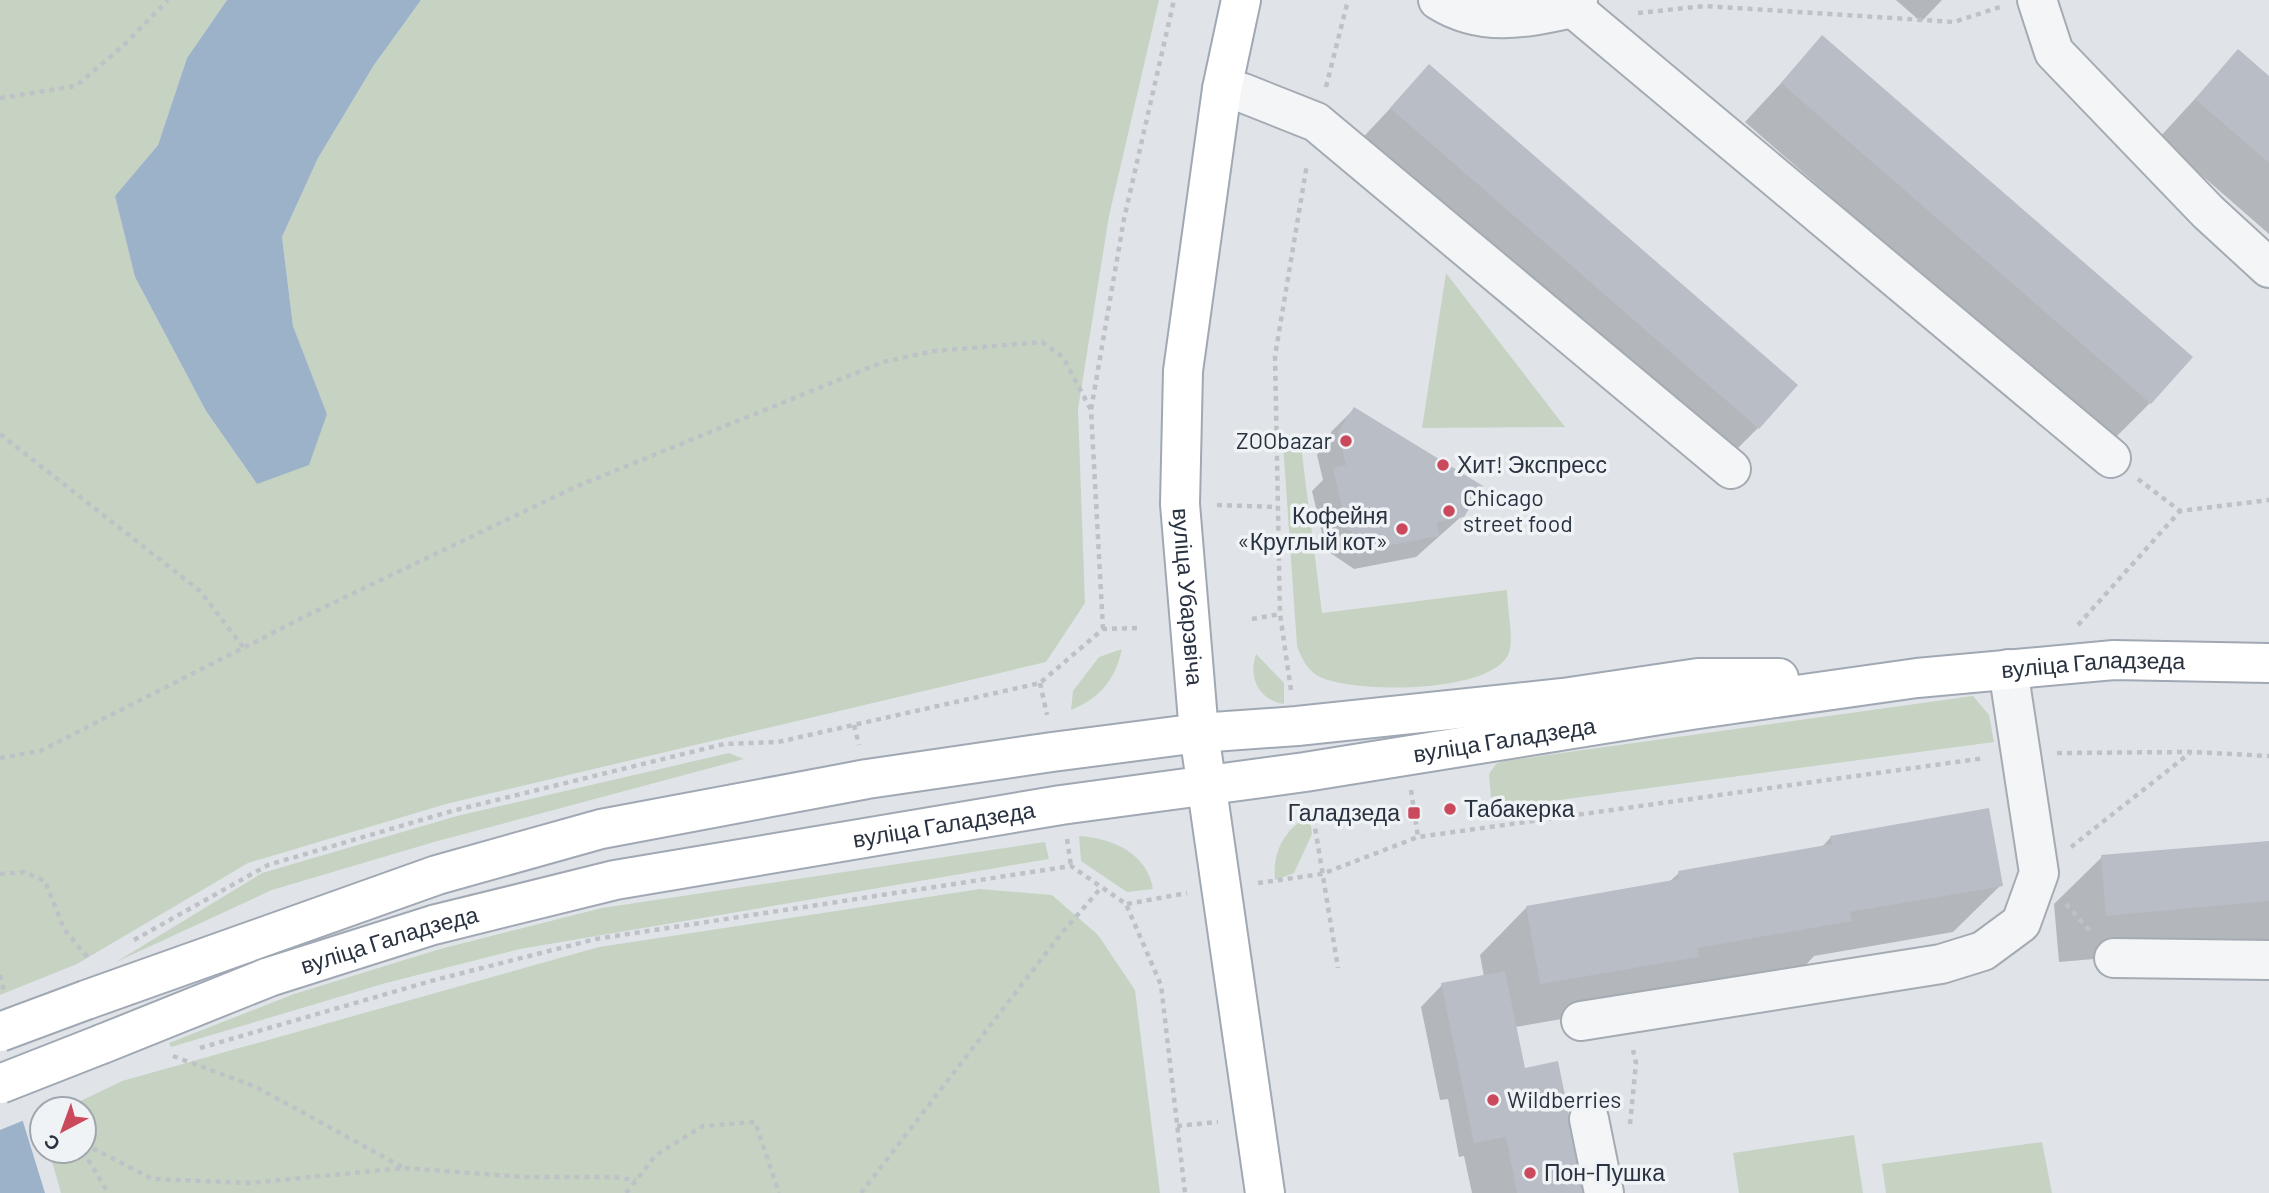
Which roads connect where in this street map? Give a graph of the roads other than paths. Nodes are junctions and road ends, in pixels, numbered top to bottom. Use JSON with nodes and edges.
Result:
{"nodes":[{"id":1,"x":1241,"y":0,"type":"edge"},
{"id":2,"x":1438,"y":0,"type":"edge"},
{"id":3,"x":2023,"y":2,"type":"edge"},
{"id":4,"x":1579,"y":8,"type":"edge"},
{"id":5,"x":1222,"y":89,"type":"junction"},
{"id":6,"x":2269,"y":268,"type":"edge"},
{"id":7,"x":2110,"y":458,"type":"road end"},
{"id":8,"x":1731,"y":469,"type":"dead end"},
{"id":9,"x":2269,"y":663,"type":"edge"},
{"id":10,"x":2008,"y":668,"type":"junction"},
{"id":11,"x":1917,"y":678,"type":"junction"},
{"id":12,"x":1199,"y":733,"type":"junction"},
{"id":13,"x":1206,"y":784,"type":"junction"},
{"id":14,"x":2114,"y":958,"type":"road end"},
{"id":15,"x":2269,"y":960,"type":"edge"},
{"id":16,"x":1581,"y":1021,"type":"dead end"},
{"id":17,"x":0,"y":1032,"type":"edge"},
{"id":18,"x":0,"y":1084,"type":"edge"},
{"id":19,"x":1589,"y":1119,"type":"dead end"},
{"id":20,"x":1265,"y":1193,"type":"edge"},
{"id":21,"x":1604,"y":1193,"type":"edge"}],
"edges":[{"from":1,"to":5,"type":"main road","name":"вуліца Убарэвіча"},
{"from":2,"to":4,"type":"lane"},
{"from":3,"to":6,"type":"lane"},
{"from":4,"to":7,"type":"lane"},
{"from":5,"to":8,"type":"lane"},
{"from":5,"to":12,"type":"main road","name":"вуліца Убарэвіча"},
{"from":9,"to":10,"type":"main road","name":"вуліца Галадзеда"},
{"from":10,"to":11,"type":"main road","name":"вуліца Галадзеда"},
{"from":10,"to":16,"type":"lane"},
{"from":11,"to":12,"type":"main road","name":"вуліца Галадзеда"},
{"from":11,"to":13,"type":"main road","name":"вуліца Галадзеда"},
{"from":12,"to":13,"type":"main road","name":"вуліца Убарэвіча"},
{"from":12,"to":17,"type":"main road","name":"вуліца Галадзеда","bridge":true},
{"from":13,"to":18,"type":"main road","name":"вуліца Галадзеда","bridge":true},
{"from":13,"to":20,"type":"main road","name":"вуліца Убарэвіча"},
{"from":14,"to":15,"type":"lane"},
{"from":19,"to":21,"type":"lane"}]}
